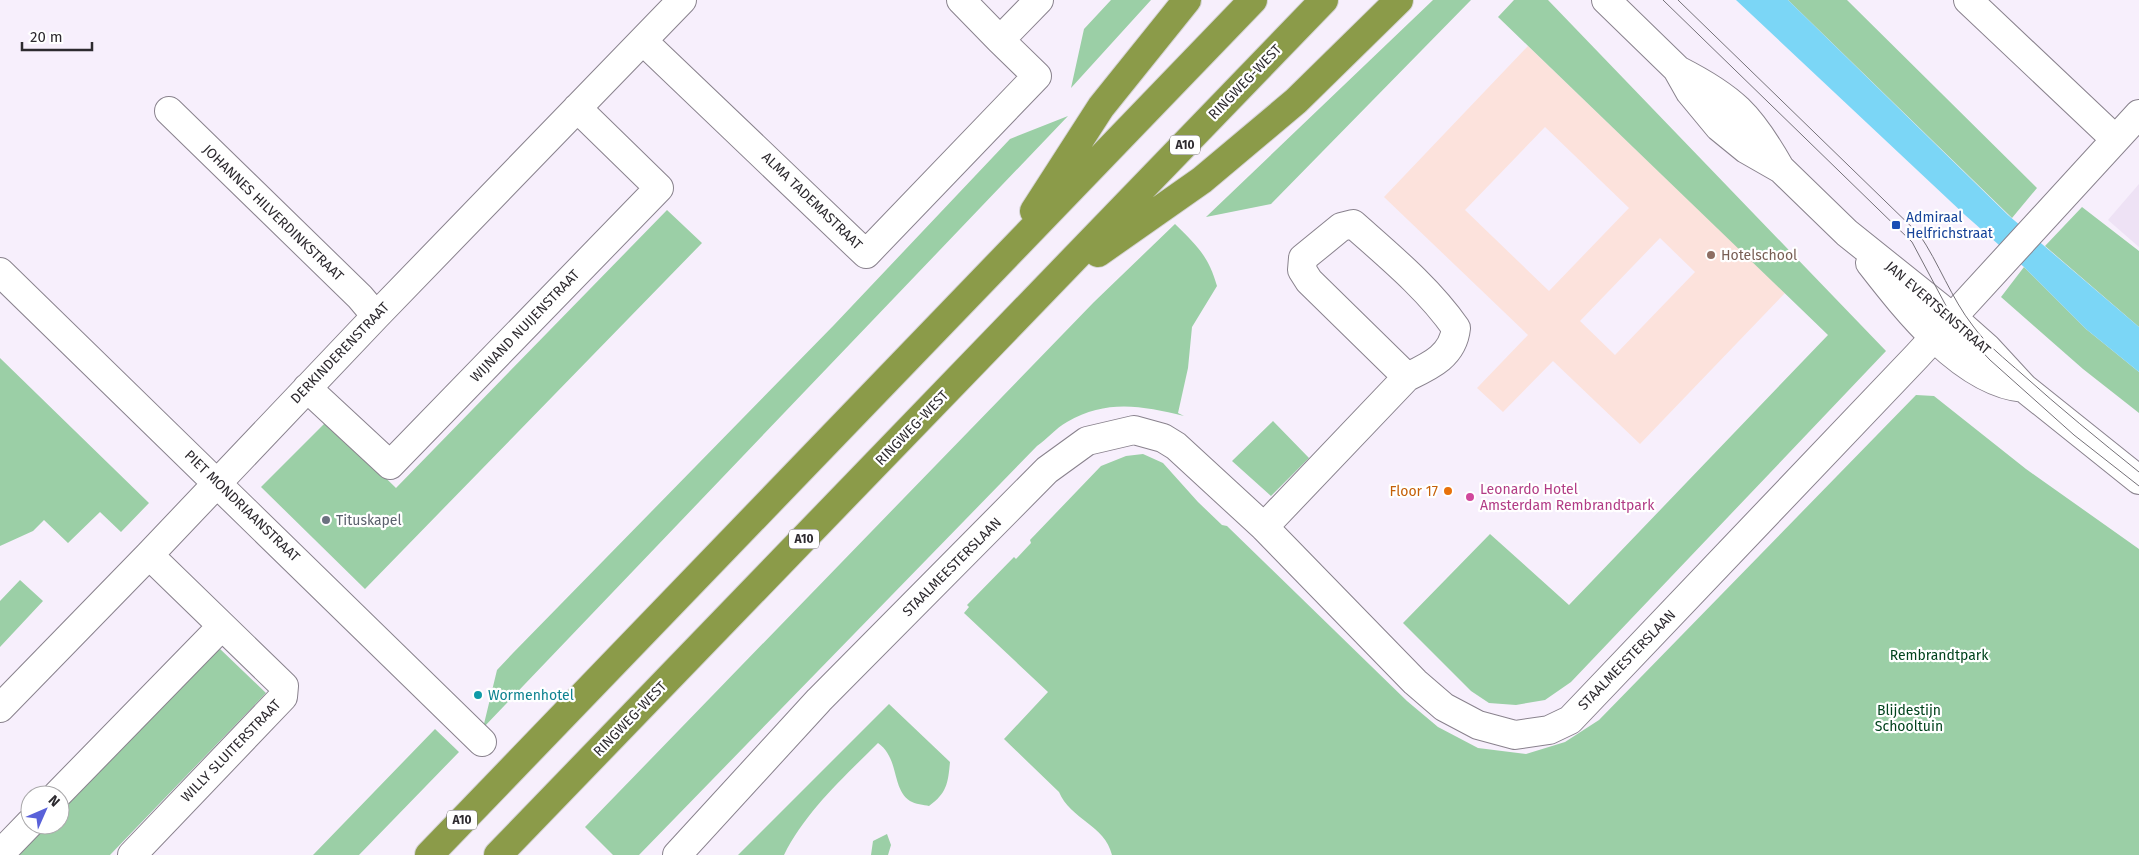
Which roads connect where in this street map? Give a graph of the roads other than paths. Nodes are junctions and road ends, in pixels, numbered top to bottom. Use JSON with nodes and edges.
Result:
{"nodes":[{"id":1,"x":682,"y":0,"type":"edge"},
{"id":2,"x":961,"y":0,"type":"edge"},
{"id":3,"x":1039,"y":0,"type":"edge"},
{"id":4,"x":1187,"y":0,"type":"edge"},
{"id":5,"x":1253,"y":0,"type":"edge"},
{"id":6,"x":1324,"y":0,"type":"edge"},
{"id":7,"x":1399,"y":0,"type":"edge"},
{"id":8,"x":1606,"y":0,"type":"edge"},
{"id":9,"x":1968,"y":0,"type":"edge"},
{"id":10,"x":643,"y":40,"type":"junction"},
{"id":11,"x":1000,"y":40,"type":"junction"},
{"id":12,"x":577,"y":108,"type":"junction"},
{"id":13,"x":169,"y":111,"type":"dead end"},
{"id":14,"x":2139,"y":114,"type":"edge"},
{"id":15,"x":2114,"y":139,"type":"junction"},
{"id":16,"x":1847,"y":233,"type":"junction"},
{"id":17,"x":999,"y":264,"type":"junction"},
{"id":18,"x":0,"y":272,"type":"edge"},
{"id":19,"x":1046,"y":290,"type":"junction"},
{"id":20,"x":376,"y":316,"type":"junction"},
{"id":21,"x":1952,"y":317,"type":"junction"},
{"id":22,"x":1934,"y":337,"type":"junction"},
{"id":23,"x":1407,"y":376,"type":"junction"},
{"id":24,"x":307,"y":388,"type":"junction"},
{"id":25,"x":2024,"y":388,"type":"junction"},
{"id":26,"x":2139,"y":480,"type":"edge"},
{"id":27,"x":218,"y":483,"type":"junction"},
{"id":28,"x":1264,"y":527,"type":"junction"},
{"id":29,"x":149,"y":555,"type":"junction"},
{"id":30,"x":222,"y":626,"type":"junction"},
{"id":31,"x":0,"y":708,"type":"edge"},
{"id":32,"x":482,"y":742,"type":"dead end"},
{"id":33,"x":67,"y":785,"type":"edge"},
{"id":34,"x":20,"y":833,"type":"edge"},
{"id":35,"x":0,"y":854,"type":"edge"},
{"id":36,"x":132,"y":855,"type":"edge"},
{"id":37,"x":429,"y":855,"type":"edge"},
{"id":38,"x":498,"y":855,"type":"edge"},
{"id":39,"x":677,"y":855,"type":"edge"}],
"edges":[{"from":1,"to":10,"type":"street","name":"DERKINDERENSTRAAT"},
{"from":2,"to":11,"type":"street"},
{"from":3,"to":11,"type":"street"},
{"from":4,"to":17,"type":"highway","number":"A10"},
{"from":5,"to":17,"type":"highway","number":"A10"},
{"from":6,"to":19,"type":"highway","name":"RINGWEG-WEST","number":"A10"},
{"from":7,"to":19,"type":"highway","number":"A10"},
{"from":8,"to":16,"type":"street","name":"JAN EVERTSENSTRAAT"},
{"from":9,"to":15,"type":"street"},
{"from":10,"to":11,"type":"street","name":"ALMA TADEMASTRAAT"},
{"from":10,"to":12,"type":"street","name":"DERKINDERENSTRAAT"},
{"from":12,"to":20,"type":"street","name":"DERKINDERENSTRAAT"},
{"from":12,"to":24,"type":"street","name":"WIJNAND NUIJENSTRAAT"},
{"from":13,"to":20,"type":"street","name":"JOHANNES HILVERDINKSTRAAT"},
{"from":14,"to":15,"type":"street"},
{"from":15,"to":21,"type":"street"},
{"from":16,"to":21,"type":"street","name":"JAN EVERTSENSTRAAT"},
{"from":16,"to":22,"type":"street","name":"JAN EVERTSENSTRAAT"},
{"from":17,"to":37,"type":"highway","number":"A10"},
{"from":18,"to":27,"type":"street","name":"PIET MONDRIAANSTRAAT"},
{"from":19,"to":38,"type":"highway","name":"RINGWEG-WEST","number":"A10"},
{"from":20,"to":24,"type":"street","name":"DERKINDERENSTRAAT"},
{"from":21,"to":22,"type":"street","name":"STAALMEESTERSLAAN"},
{"from":21,"to":25,"type":"street","name":"JAN EVERTSENSTRAAT"},
{"from":22,"to":25,"type":"street","name":"JAN EVERTSENSTRAAT"},
{"from":22,"to":28,"type":"street","name":"STAALMEESTERSLAAN"},
{"from":23,"to":23,"type":"street"},
{"from":23,"to":28,"type":"street"},
{"from":24,"to":27,"type":"street","name":"DERKINDERENSTRAAT"},
{"from":25,"to":26,"type":"street","name":"JAN EVERTSENSTRAAT"},
{"from":27,"to":29,"type":"street","name":"DERKINDERENSTRAAT"},
{"from":27,"to":32,"type":"street","name":"PIET MONDRIAANSTRAAT"},
{"from":28,"to":39,"type":"street","name":"STAALMEESTERSLAAN"},
{"from":29,"to":30,"type":"street","name":"WILLY SLUITERSTRAAT"},
{"from":29,"to":31,"type":"street","name":"DERKINDERENSTRAAT"},
{"from":30,"to":33,"type":"street"},
{"from":30,"to":36,"type":"street","name":"WILLY SLUITERSTRAAT"},
{"from":34,"to":35,"type":"street"}]}
